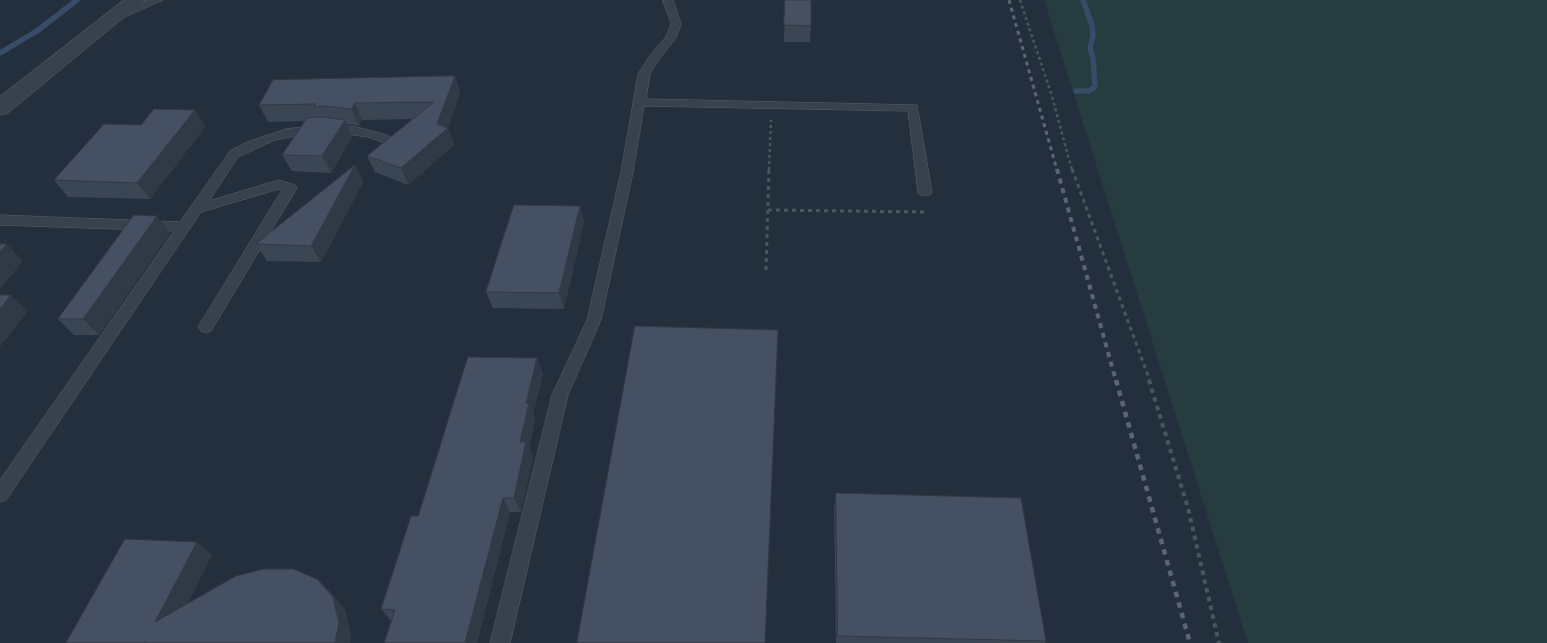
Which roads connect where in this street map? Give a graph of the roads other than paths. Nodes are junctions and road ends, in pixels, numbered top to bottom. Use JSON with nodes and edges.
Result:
{"nodes":[{"id":1,"x":136,"y":0,"type":"edge"},
{"id":2,"x":158,"y":0,"type":"edge"},
{"id":3,"x":668,"y":0,"type":"edge"},
{"id":4,"x":114,"y":17,"type":"junction"},
{"id":5,"x":640,"y":102,"type":"junction"},
{"id":6,"x":0,"y":108,"type":"edge"},
{"id":7,"x":390,"y":141,"type":"edge"},
{"id":8,"x":925,"y":192,"type":"dead end"},
{"id":9,"x":196,"y":209,"type":"junction"},
{"id":10,"x":0,"y":220,"type":"edge"},
{"id":11,"x":184,"y":227,"type":"junction"},
{"id":12,"x":206,"y":327,"type":"dead end"},
{"id":13,"x":0,"y":494,"type":"edge"},
{"id":14,"x":500,"y":643,"type":"edge"}],
"edges":[{"from":1,"to":4,"type":"street"},
{"from":2,"to":4,"type":"lane"},
{"from":3,"to":5,"type":"lane"},
{"from":4,"to":6,"type":"street"},
{"from":5,"to":8,"type":"lane"},
{"from":5,"to":14,"type":"lane"},
{"from":7,"to":9,"type":"lane"},
{"from":9,"to":11,"type":"lane"},
{"from":9,"to":12,"type":"lane"},
{"from":10,"to":11,"type":"lane"},
{"from":11,"to":13,"type":"lane"}]}
